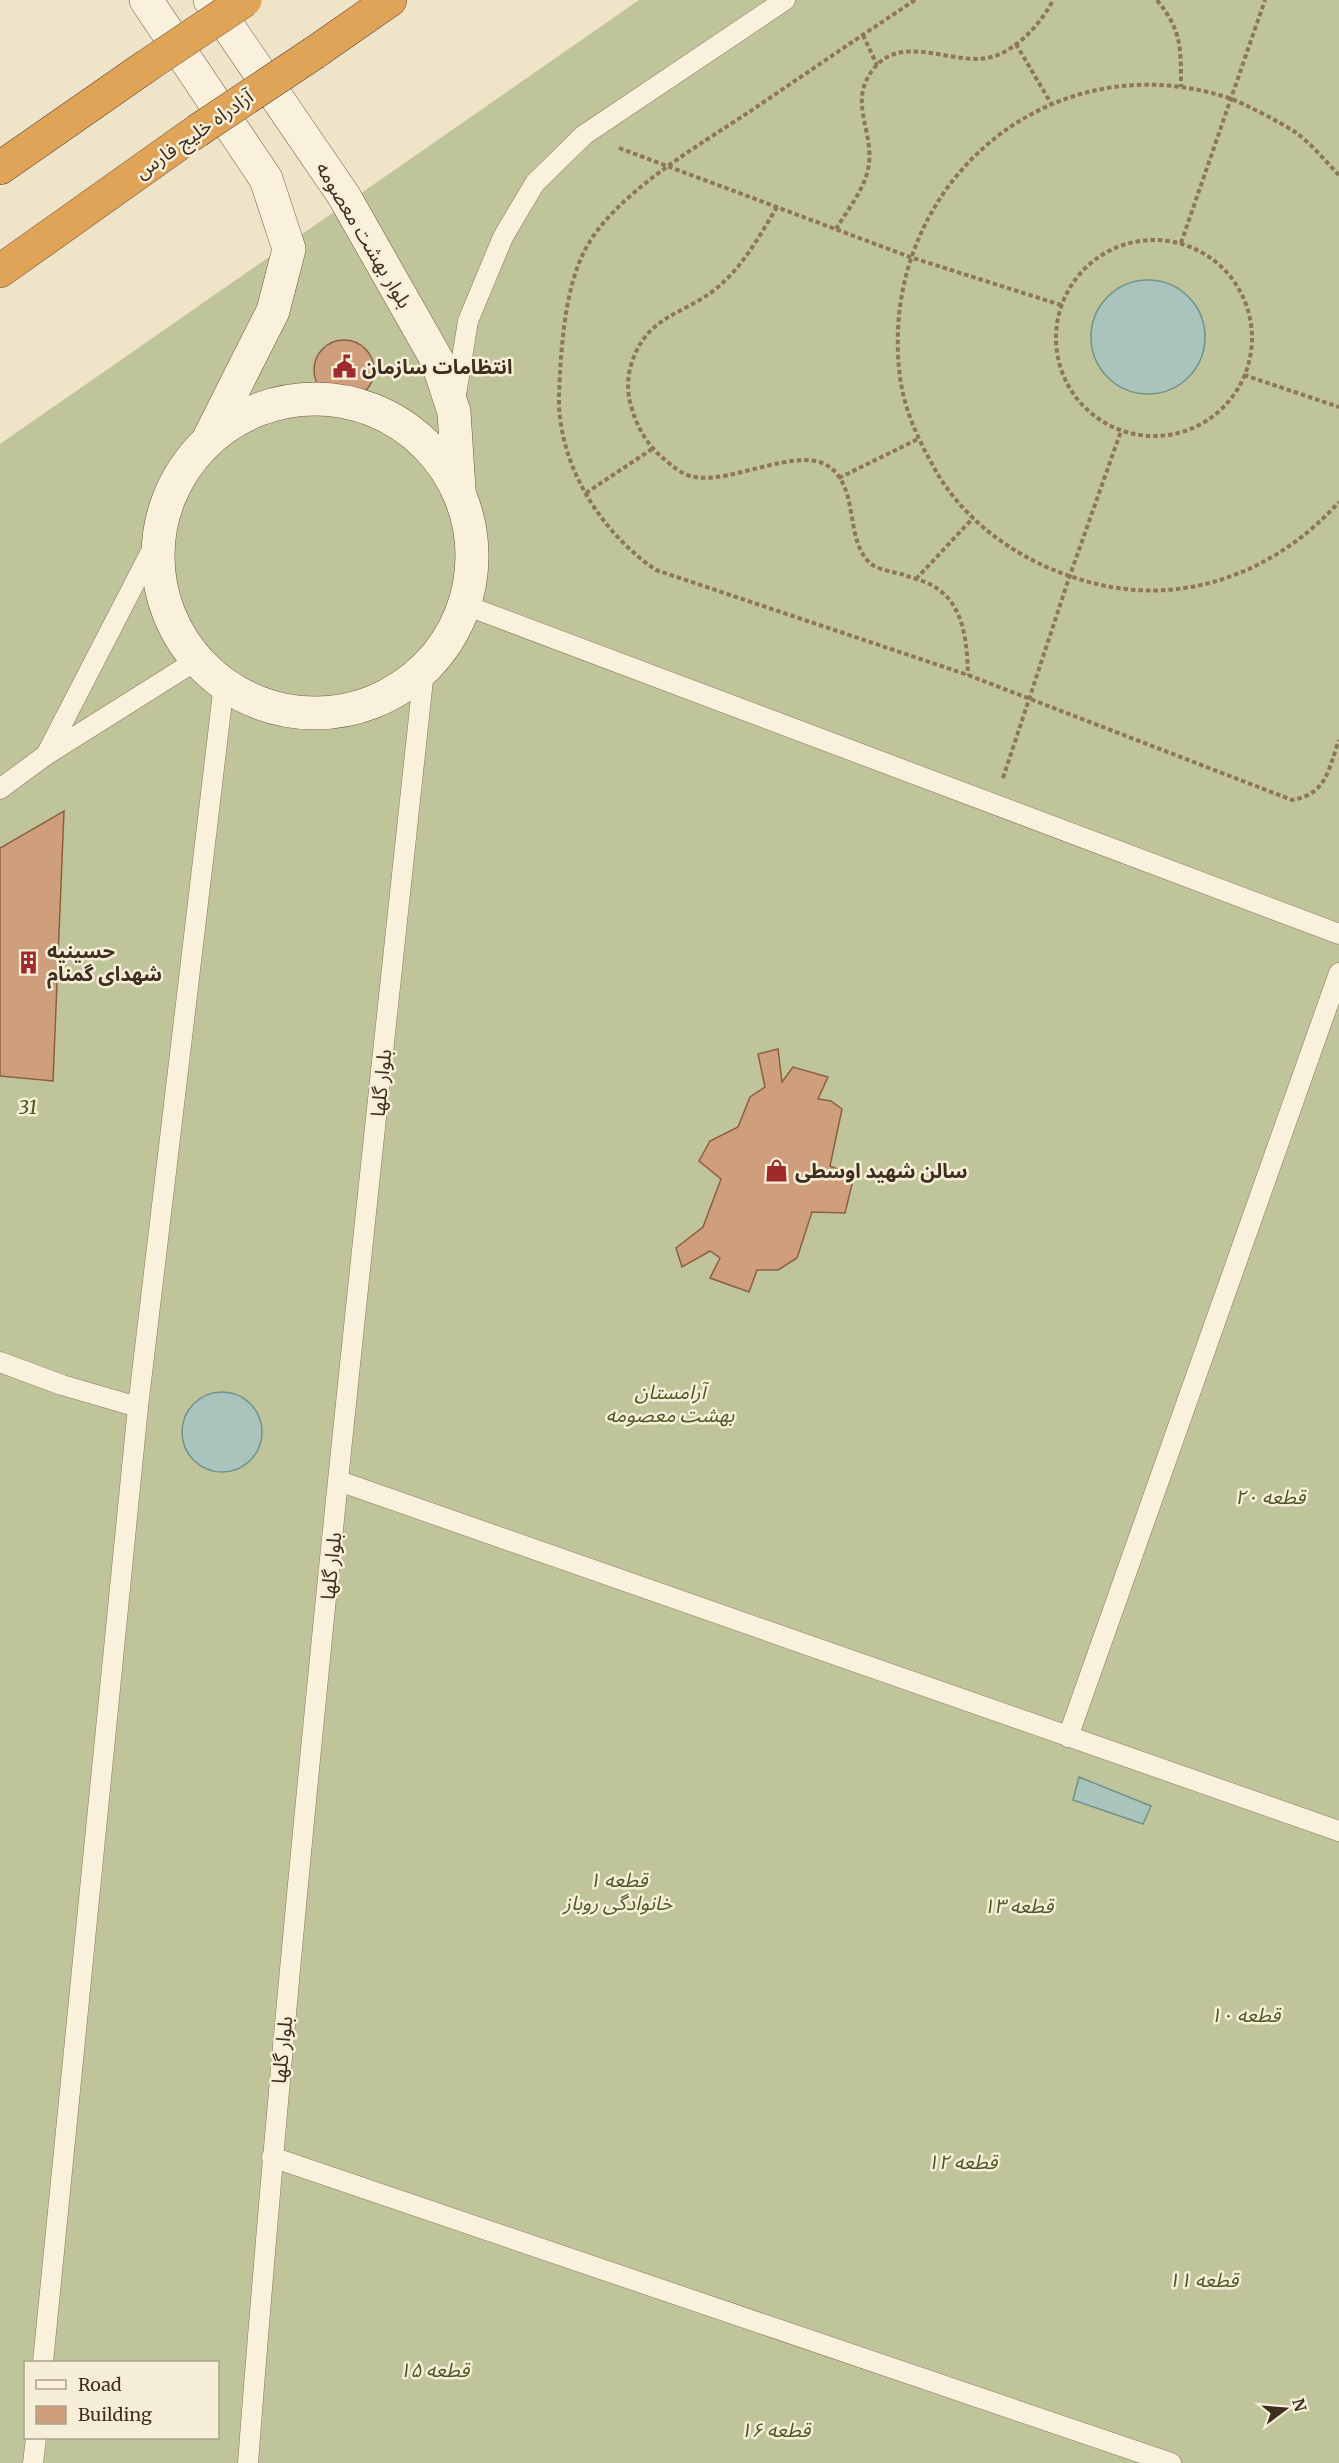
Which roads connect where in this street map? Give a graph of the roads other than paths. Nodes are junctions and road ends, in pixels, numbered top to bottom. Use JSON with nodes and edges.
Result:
{"nodes":[{"id":1,"x":146,"y":0,"type":"edge"},
{"id":2,"x":210,"y":0,"type":"edge"},
{"id":3,"x":245,"y":0,"type":"edge"},
{"id":4,"x":390,"y":0,"type":"edge"},
{"id":5,"x":785,"y":0,"type":"edge"},
{"id":6,"x":66,"y":121,"type":"junction"},
{"id":7,"x":0,"y":145,"type":"edge"},
{"id":8,"x":0,"y":168,"type":"edge"},
{"id":9,"x":0,"y":271,"type":"edge"},
{"id":10,"x":454,"y":412,"type":"junction"},
{"id":11,"x":206,"y":442,"type":"junction"},
{"id":12,"x":460,"y":493,"type":"junction"},
{"id":13,"x":159,"y":536,"type":"junction"},
{"id":14,"x":465,"y":605,"type":"junction"},
{"id":15,"x":197,"y":660,"type":"junction"},
{"id":16,"x":424,"y":670,"type":"junction"},
{"id":17,"x":224,"y":684,"type":"junction"},
{"id":18,"x":46,"y":755,"type":"junction"},
{"id":19,"x":0,"y":789,"type":"edge"},
{"id":20,"x":1339,"y":934,"type":"edge"},
{"id":21,"x":1339,"y":973,"type":"edge"},
{"id":22,"x":0,"y":1362,"type":"edge"},
{"id":23,"x":138,"y":1407,"type":"junction"},
{"id":24,"x":339,"y":1482,"type":"junction"},
{"id":25,"x":1068,"y":1737,"type":"junction"},
{"id":26,"x":1339,"y":1831,"type":"edge"},
{"id":27,"x":272,"y":2157,"type":"junction"},
{"id":28,"x":44,"y":2361,"type":"edge"},
{"id":29,"x":36,"y":2439,"type":"edge"},
{"id":30,"x":33,"y":2463,"type":"edge"},
{"id":31,"x":248,"y":2463,"type":"edge"},
{"id":32,"x":1171,"y":2463,"type":"edge"}],
"edges":[{"from":1,"to":11,"type":"main road"},
{"from":2,"to":10,"type":"main road","name":"بلوار بهشت معصومه"},
{"from":3,"to":6,"type":"highway","bridge":true},
{"from":4,"to":9,"type":"highway","name":"آزادراه خلیج فارس","bridge":true},
{"from":5,"to":10,"type":"lane"},
{"from":6,"to":7,"type":"highway"},
{"from":6,"to":8,"type":"highway"},
{"from":10,"to":12,"type":"main road","name":"بلوار بهشت معصومه"},
{"from":11,"to":12,"type":"main road"},
{"from":11,"to":13,"type":"main road"},
{"from":12,"to":14,"type":"main road"},
{"from":13,"to":15,"type":"main road"},
{"from":13,"to":18,"type":"lane"},
{"from":14,"to":16,"type":"main road"},
{"from":14,"to":20,"type":"lane"},
{"from":15,"to":17,"type":"main road"},
{"from":15,"to":18,"type":"lane"},
{"from":16,"to":17,"type":"main road"},
{"from":16,"to":24,"type":"lane","name":"بلوار گلها"},
{"from":17,"to":23,"type":"lane"},
{"from":18,"to":19,"type":"lane"},
{"from":21,"to":25,"type":"lane"},
{"from":22,"to":23,"type":"lane"},
{"from":23,"to":28,"type":"lane"},
{"from":24,"to":25,"type":"lane"},
{"from":24,"to":27,"type":"lane","name":"بلوار گلها"},
{"from":25,"to":26,"type":"lane"},
{"from":27,"to":31,"type":"lane","name":"بلوار گلها"},
{"from":27,"to":32,"type":"lane"},
{"from":29,"to":30,"type":"lane"}]}
